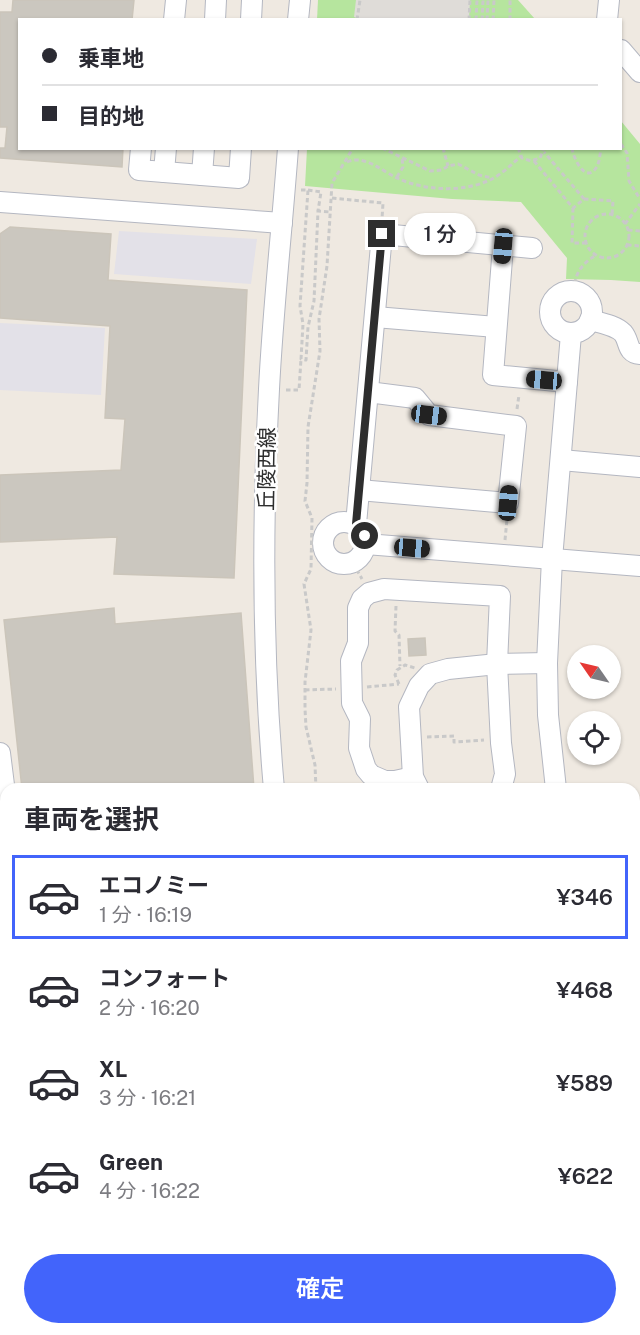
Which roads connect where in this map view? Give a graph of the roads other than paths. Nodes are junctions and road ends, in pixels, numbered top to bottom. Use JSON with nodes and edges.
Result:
{"nodes":[{"id":1,"x":176,"y":0,"type":"edge"},
{"id":2,"x":216,"y":0,"type":"edge"},
{"id":3,"x":252,"y":0,"type":"edge"},
{"id":4,"x":300,"y":0,"type":"edge"},
{"id":5,"x":609,"y":0,"type":"edge"},
{"id":6,"x":174,"y":18,"type":"edge"},
{"id":7,"x":215,"y":18,"type":"edge"},
{"id":8,"x":251,"y":18,"type":"edge"},
{"id":9,"x":298,"y":18,"type":"edge"},
{"id":10,"x":607,"y":18,"type":"edge"},
{"id":11,"x":141,"y":150,"type":"edge"},
{"id":12,"x":166,"y":150,"type":"edge"},
{"id":13,"x":204,"y":150,"type":"edge"},
{"id":14,"x":241,"y":150,"type":"edge"},
{"id":15,"x":288,"y":150,"type":"edge"},
{"id":16,"x":164,"y":172,"type":"junction"},
{"id":17,"x":202,"y":175,"type":"junction"},
{"id":18,"x":0,"y":202,"type":"edge"},
{"id":19,"x":282,"y":223,"type":"junction"},
{"id":20,"x":503,"y":246,"type":"junction"},
{"id":21,"x":532,"y":248,"type":"dead end"},
{"id":22,"x":375,"y":317,"type":"junction"},
{"id":23,"x":590,"y":320,"type":"junction"},
{"id":24,"x":496,"y":327,"type":"junction"},
{"id":25,"x":571,"y":333,"type":"junction"},
{"id":26,"x":640,"y":354,"type":"edge"},
{"id":27,"x":567,"y":382,"type":"junction"},
{"id":28,"x":368,"y":392,"type":"junction"},
{"id":29,"x":561,"y":460,"type":"junction"},
{"id":30,"x":640,"y":467,"type":"edge"},
{"id":31,"x":359,"y":490,"type":"junction"},
{"id":32,"x":356,"y":524,"type":"junction"},
{"id":33,"x":366,"y":544,"type":"junction"},
{"id":34,"x":552,"y":560,"type":"junction"},
{"id":35,"x":640,"y":566,"type":"edge"},
{"id":36,"x":547,"y":663,"type":"junction"},
{"id":37,"x":497,"y":664,"type":"junction"},
{"id":38,"x":0,"y":753,"type":"edge"},
{"id":39,"x":4,"y":783,"type":"edge"},
{"id":40,"x":274,"y":783,"type":"edge"},
{"id":41,"x":416,"y":783,"type":"edge"},
{"id":42,"x":503,"y":783,"type":"edge"},
{"id":43,"x":555,"y":783,"type":"edge"}],
"edges":[{"from":1,"to":6,"type":"street"},
{"from":2,"to":7,"type":"street"},
{"from":3,"to":8,"type":"street"},
{"from":4,"to":9,"type":"street"},
{"from":5,"to":10,"type":"street"},
{"from":11,"to":16,"type":"street"},
{"from":12,"to":16,"type":"street"},
{"from":13,"to":17,"type":"street"},
{"from":14,"to":17,"type":"street"},
{"from":15,"to":19,"type":"street","name":"丘陵西線"},
{"from":16,"to":17,"type":"street"},
{"from":18,"to":19,"type":"street"},
{"from":19,"to":40,"type":"street","name":"丘陵西線"},
{"from":20,"to":21,"type":"street"},
{"from":20,"to":22,"type":"street"},
{"from":20,"to":24,"type":"street"},
{"from":22,"to":24,"type":"street"},
{"from":22,"to":28,"type":"street"},
{"from":23,"to":25,"type":"street"},
{"from":23,"to":25,"type":"street"},
{"from":23,"to":26,"type":"street"},
{"from":24,"to":27,"type":"street"},
{"from":25,"to":27,"type":"street"},
{"from":27,"to":29,"type":"street"},
{"from":28,"to":31,"type":"street"},
{"from":28,"to":31,"type":"street"},
{"from":29,"to":30,"type":"street"},
{"from":29,"to":34,"type":"street"},
{"from":31,"to":32,"type":"street"},
{"from":32,"to":33,"type":"street"},
{"from":32,"to":33,"type":"street"},
{"from":33,"to":34,"type":"street"},
{"from":34,"to":35,"type":"street"},
{"from":34,"to":36,"type":"street"},
{"from":36,"to":37,"type":"street"},
{"from":36,"to":43,"type":"street"},
{"from":37,"to":41,"type":"street"},
{"from":37,"to":41,"type":"street"},
{"from":37,"to":42,"type":"street"},
{"from":38,"to":39,"type":"street"}]}
